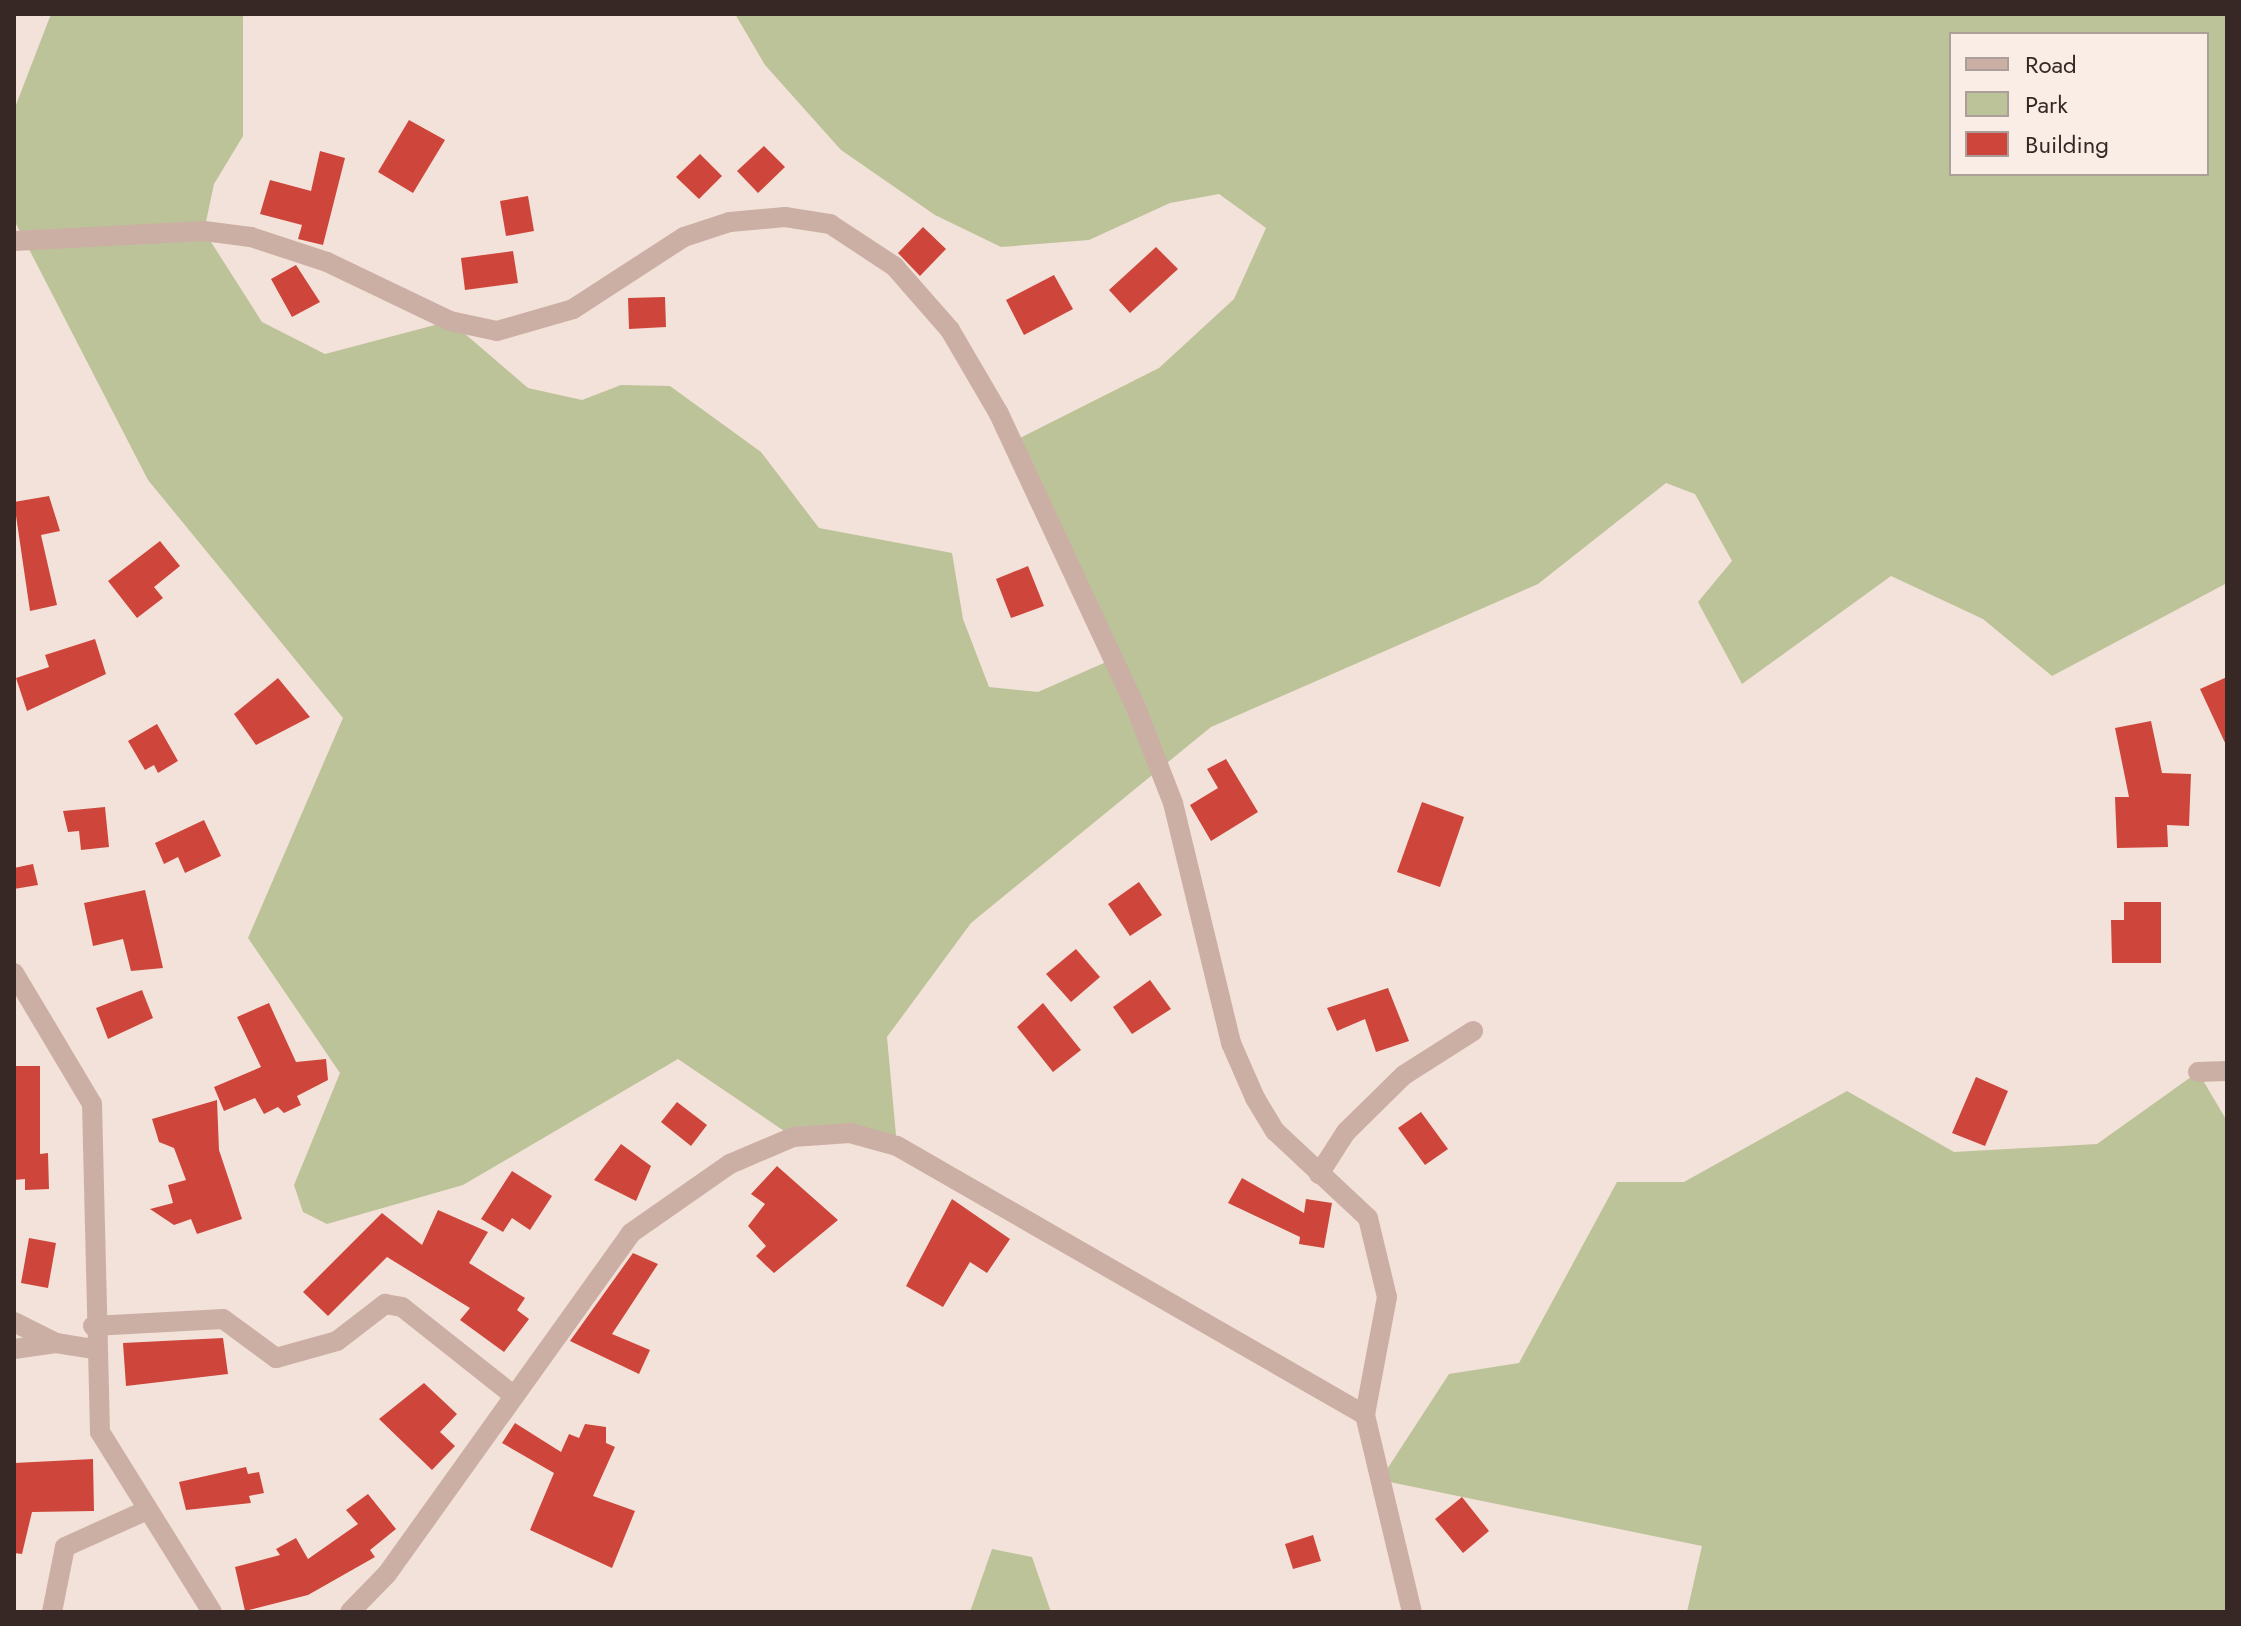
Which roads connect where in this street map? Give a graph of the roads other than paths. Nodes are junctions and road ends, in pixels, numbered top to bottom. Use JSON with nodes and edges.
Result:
{"nodes":[{"id":1,"x":14,"y":241,"type":"edge"},
{"id":2,"x":14,"y":973,"type":"edge"},
{"id":3,"x":1473,"y":1031,"type":"dead end"},
{"id":4,"x":2227,"y":1071,"type":"edge"},
{"id":5,"x":2198,"y":1072,"type":"dead end"},
{"id":6,"x":1319,"y":1174,"type":"junction"},
{"id":7,"x":14,"y":1322,"type":"edge"},
{"id":8,"x":93,"y":1326,"type":"junction"},
{"id":9,"x":56,"y":1343,"type":"junction"},
{"id":10,"x":14,"y":1349,"type":"edge"},
{"id":11,"x":93,"y":1349,"type":"junction"},
{"id":12,"x":513,"y":1395,"type":"junction"},
{"id":13,"x":1365,"y":1415,"type":"junction"},
{"id":14,"x":145,"y":1511,"type":"junction"},
{"id":15,"x":52,"y":1612,"type":"edge"},
{"id":16,"x":212,"y":1612,"type":"edge"},
{"id":17,"x":350,"y":1612,"type":"edge"},
{"id":18,"x":1412,"y":1612,"type":"edge"}],
"edges":[{"from":1,"to":6,"type":"street"},
{"from":2,"to":8,"type":"street"},
{"from":3,"to":6,"type":"street"},
{"from":4,"to":5,"type":"street"},
{"from":6,"to":13,"type":"street"},
{"from":7,"to":9,"type":"street"},
{"from":8,"to":11,"type":"street"},
{"from":8,"to":12,"type":"street"},
{"from":9,"to":10,"type":"street"},
{"from":9,"to":11,"type":"street"},
{"from":11,"to":14,"type":"street"},
{"from":12,"to":13,"type":"street"},
{"from":12,"to":17,"type":"street"},
{"from":13,"to":18,"type":"street"},
{"from":14,"to":15,"type":"street"},
{"from":14,"to":16,"type":"street"}]}
